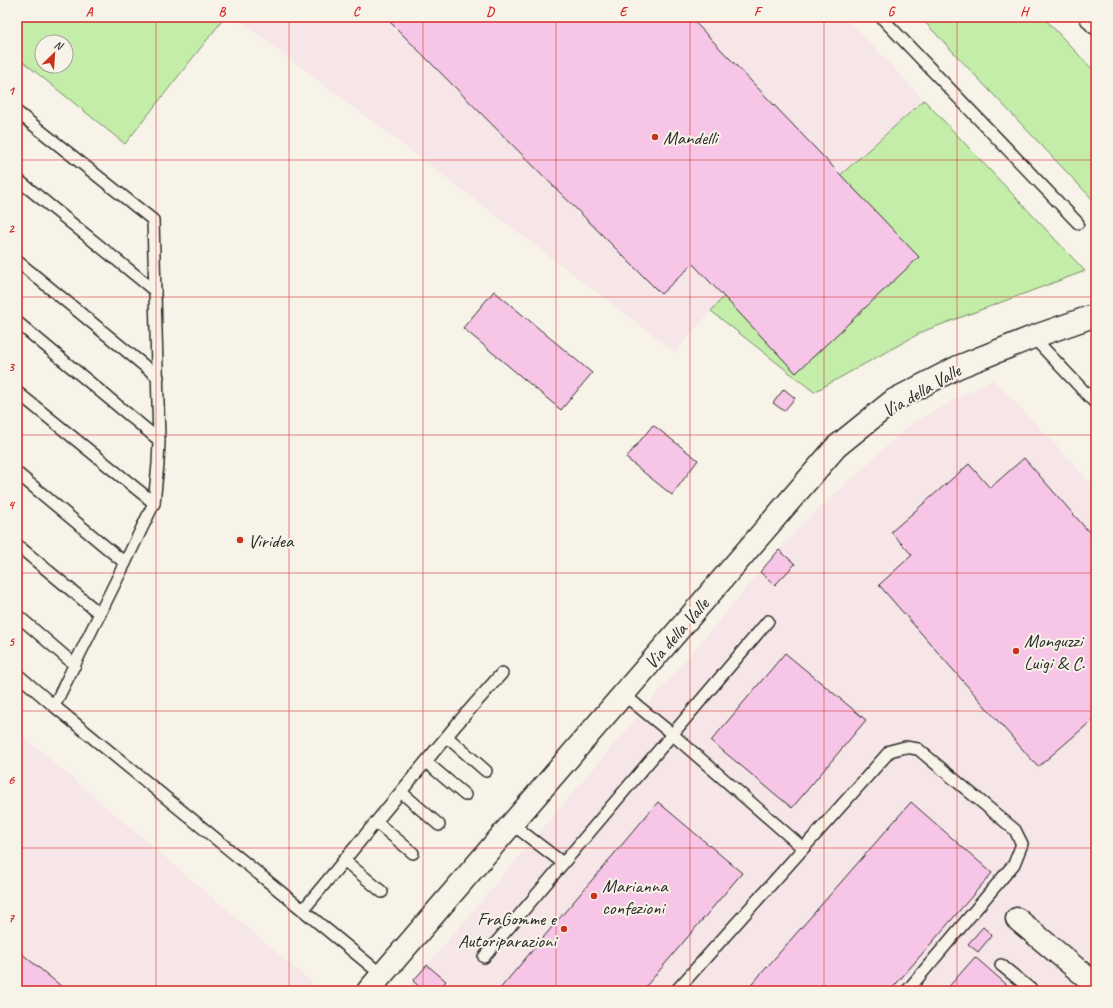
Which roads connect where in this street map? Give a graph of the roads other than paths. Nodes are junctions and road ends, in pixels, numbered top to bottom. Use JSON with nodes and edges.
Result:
{"nodes":[{"id":1,"x":881,"y":17,"type":"edge"},
{"id":2,"x":1091,"y":17,"type":"edge"},
{"id":3,"x":1096,"y":23,"type":"edge"},
{"id":4,"x":17,"y":112,"type":"edge"},
{"id":5,"x":17,"y":179,"type":"edge"},
{"id":6,"x":1078,"y":223,"type":"dead end"},
{"id":7,"x":17,"y":261,"type":"edge"},
{"id":8,"x":155,"y":291,"type":"junction"},
{"id":9,"x":1096,"y":315,"type":"edge"},
{"id":10,"x":17,"y":322,"type":"edge"},
{"id":11,"x":1033,"y":337,"type":"junction"},
{"id":12,"x":158,"y":377,"type":"junction"},
{"id":13,"x":17,"y":392,"type":"edge"},
{"id":14,"x":1096,"y":404,"type":"edge"},
{"id":15,"x":159,"y":440,"type":"junction"},
{"id":16,"x":17,"y":473,"type":"edge"},
{"id":17,"x":154,"y":503,"type":"junction"},
{"id":18,"x":17,"y":545,"type":"edge"},
{"id":19,"x":126,"y":563,"type":"junction"},
{"id":20,"x":100,"y":614,"type":"junction"},
{"id":21,"x":17,"y":615,"type":"edge"},
{"id":22,"x":768,"y":621,"type":"dead end"},
{"id":23,"x":75,"y":665,"type":"junction"},
{"id":24,"x":502,"y":673,"type":"dead end"},
{"id":25,"x":17,"y":674,"type":"edge"},
{"id":26,"x":623,"y":694,"type":"junction"},
{"id":27,"x":54,"y":706,"type":"junction"},
{"id":28,"x":672,"y":734,"type":"junction"},
{"id":29,"x":447,"y":737,"type":"junction"},
{"id":30,"x":426,"y":762,"type":"junction"},
{"id":31,"x":486,"y":771,"type":"dead end"},
{"id":32,"x":401,"y":792,"type":"junction"},
{"id":33,"x":465,"y":795,"type":"dead end"},
{"id":34,"x":376,"y":822,"type":"junction"},
{"id":35,"x":512,"y":824,"type":"junction"},
{"id":36,"x":439,"y":825,"type":"dead end"},
{"id":37,"x":803,"y":848,"type":"junction"},
{"id":38,"x":413,"y":853,"type":"dead end"},
{"id":39,"x":344,"y":860,"type":"junction"},
{"id":40,"x":563,"y":863,"type":"junction"},
{"id":41,"x":382,"y":892,"type":"dead end"},
{"id":42,"x":303,"y":910,"type":"junction"},
{"id":43,"x":1017,"y":918,"type":"dead end"},
{"id":44,"x":484,"y":957,"type":"dead end"},
{"id":45,"x":1001,"y":965,"type":"dead end"},
{"id":46,"x":375,"y":983,"type":"edge"},
{"id":47,"x":1096,"y":984,"type":"edge"},
{"id":48,"x":676,"y":991,"type":"edge"},
{"id":49,"x":907,"y":991,"type":"edge"},
{"id":50,"x":1033,"y":991,"type":"edge"}],
"edges":[{"from":1,"to":6,"type":"lane"},
{"from":2,"to":3,"type":"street"},
{"from":4,"to":8,"type":"lane"},
{"from":5,"to":8,"type":"lane"},
{"from":7,"to":12,"type":"lane"},
{"from":8,"to":12,"type":"lane"},
{"from":9,"to":11,"type":"street","name":"Via della Valle"},
{"from":10,"to":15,"type":"lane"},
{"from":11,"to":14,"type":"lane"},
{"from":11,"to":26,"type":"street","name":"Via della Valle"},
{"from":12,"to":15,"type":"lane"},
{"from":13,"to":17,"type":"lane"},
{"from":15,"to":17,"type":"lane"},
{"from":16,"to":19,"type":"lane"},
{"from":17,"to":19,"type":"lane"},
{"from":18,"to":20,"type":"lane"},
{"from":19,"to":20,"type":"lane"},
{"from":20,"to":23,"type":"lane"},
{"from":21,"to":23,"type":"lane"},
{"from":22,"to":28,"type":"lane"},
{"from":23,"to":27,"type":"lane"},
{"from":24,"to":29,"type":"lane"},
{"from":25,"to":27,"type":"lane"},
{"from":26,"to":28,"type":"lane"},
{"from":26,"to":35,"type":"street","name":"Via della Valle"},
{"from":27,"to":42,"type":"lane"},
{"from":28,"to":37,"type":"lane"},
{"from":28,"to":40,"type":"lane"},
{"from":29,"to":30,"type":"lane"},
{"from":29,"to":31,"type":"lane"},
{"from":30,"to":32,"type":"lane"},
{"from":30,"to":33,"type":"lane"},
{"from":32,"to":34,"type":"lane"},
{"from":32,"to":36,"type":"lane"},
{"from":34,"to":38,"type":"lane"},
{"from":34,"to":39,"type":"lane"},
{"from":35,"to":40,"type":"lane"},
{"from":35,"to":46,"type":"street","name":"Via della Valle"},
{"from":37,"to":48,"type":"lane"},
{"from":37,"to":49,"type":"lane"},
{"from":39,"to":41,"type":"lane"},
{"from":39,"to":42,"type":"lane"},
{"from":40,"to":44,"type":"lane"},
{"from":42,"to":46,"type":"lane"},
{"from":43,"to":47,"type":"street"},
{"from":45,"to":50,"type":"lane"}]}
